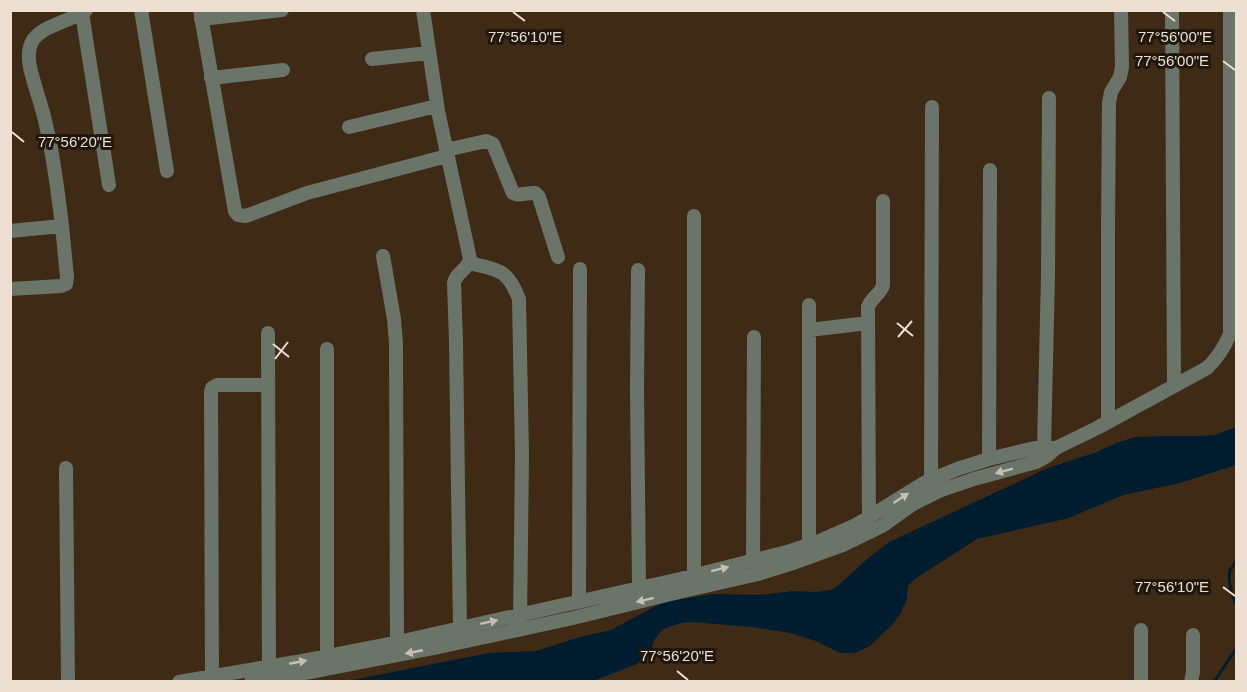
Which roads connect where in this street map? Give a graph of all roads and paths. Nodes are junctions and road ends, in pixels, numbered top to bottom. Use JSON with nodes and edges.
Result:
{"nodes":[{"id":1,"x":141,"y":10,"type":"edge"},
{"id":2,"x":282,"y":10,"type":"edge"},
{"id":3,"x":423,"y":10,"type":"edge"},
{"id":4,"x":1121,"y":10,"type":"edge"},
{"id":5,"x":1172,"y":10,"type":"edge"},
{"id":6,"x":1230,"y":10,"type":"edge"},
{"id":7,"x":84,"y":12,"type":"edge"},
{"id":8,"x":201,"y":15,"type":"edge"},
{"id":9,"x":429,"y":53,"type":"junction"},
{"id":10,"x":372,"y":59,"type":"dead end"},
{"id":11,"x":283,"y":70,"type":"dead end"},
{"id":12,"x":211,"y":78,"type":"junction"},
{"id":13,"x":1049,"y":98,"type":"dead end"},
{"id":14,"x":437,"y":106,"type":"junction"},
{"id":15,"x":932,"y":107,"type":"dead end"},
{"id":16,"x":349,"y":127,"type":"dead end"},
{"id":17,"x":446,"y":153,"type":"junction"},
{"id":18,"x":990,"y":170,"type":"dead end"},
{"id":19,"x":167,"y":171,"type":"dead end"},
{"id":20,"x":109,"y":185,"type":"dead end"},
{"id":21,"x":883,"y":201,"type":"dead end"},
{"id":22,"x":694,"y":216,"type":"dead end"},
{"id":23,"x":62,"y":226,"type":"junction"},
{"id":24,"x":10,"y":231,"type":"edge"},
{"id":25,"x":383,"y":256,"type":"dead end"},
{"id":26,"x":558,"y":257,"type":"dead end"},
{"id":27,"x":470,"y":263,"type":"junction"},
{"id":28,"x":580,"y":269,"type":"dead end"},
{"id":29,"x":638,"y":270,"type":"dead end"},
{"id":30,"x":10,"y":289,"type":"edge"},
{"id":31,"x":809,"y":305,"type":"dead end"},
{"id":32,"x":868,"y":323,"type":"junction"},
{"id":33,"x":809,"y":330,"type":"junction"},
{"id":34,"x":268,"y":333,"type":"dead end"},
{"id":35,"x":754,"y":337,"type":"dead end"},
{"id":36,"x":327,"y":350,"type":"dead end"},
{"id":37,"x":268,"y":385,"type":"junction"},
{"id":38,"x":1174,"y":386,"type":"junction"},
{"id":39,"x":1108,"y":422,"type":"junction"},
{"id":40,"x":1050,"y":447,"type":"junction"},
{"id":41,"x":989,"y":459,"type":"junction"},
{"id":42,"x":66,"y":468,"type":"dead end"},
{"id":43,"x":931,"y":480,"type":"junction"},
{"id":44,"x":869,"y":525,"type":"junction"},
{"id":45,"x":809,"y":551,"type":"junction"},
{"id":46,"x":753,"y":561,"type":"junction"},
{"id":47,"x":694,"y":575,"type":"junction"},
{"id":48,"x":639,"y":588,"type":"junction"},
{"id":49,"x":579,"y":602,"type":"junction"},
{"id":50,"x":520,"y":622,"type":"junction"},
{"id":51,"x":460,"y":628,"type":"junction"},
{"id":52,"x":1141,"y":630,"type":"dead end"},
{"id":53,"x":1193,"y":635,"type":"dead end"},
{"id":54,"x":397,"y":642,"type":"junction"},
{"id":55,"x":327,"y":656,"type":"junction"},
{"id":56,"x":269,"y":673,"type":"junction"},
{"id":57,"x":212,"y":679,"type":"edge"},
{"id":58,"x":68,"y":681,"type":"edge"},
{"id":59,"x":179,"y":681,"type":"edge"},
{"id":60,"x":250,"y":681,"type":"edge"},
{"id":61,"x":1140,"y":681,"type":"edge"},
{"id":62,"x":1191,"y":681,"type":"edge"}],
"edges":[{"from":1,"to":19,"type":"street"},
{"from":2,"to":8,"type":"street"},
{"from":3,"to":9,"type":"street"},
{"from":4,"to":39,"type":"street"},
{"from":5,"to":38,"type":"street"},
{"from":6,"to":38,"type":"street"},
{"from":7,"to":20,"type":"street"},
{"from":7,"to":23,"type":"street"},
{"from":8,"to":12,"type":"street"},
{"from":9,"to":10,"type":"street"},
{"from":9,"to":14,"type":"street"},
{"from":11,"to":12,"type":"street"},
{"from":12,"to":17,"type":"street"},
{"from":13,"to":40,"type":"street"},
{"from":14,"to":16,"type":"street"},
{"from":14,"to":17,"type":"street"},
{"from":15,"to":43,"type":"street"},
{"from":17,"to":26,"type":"street"},
{"from":17,"to":27,"type":"street"},
{"from":18,"to":41,"type":"street"},
{"from":21,"to":32,"type":"street"},
{"from":22,"to":47,"type":"street"},
{"from":23,"to":24,"type":"street"},
{"from":23,"to":30,"type":"street"},
{"from":25,"to":54,"type":"street"},
{"from":27,"to":50,"type":"street"},
{"from":27,"to":51,"type":"street"},
{"from":28,"to":49,"type":"street"},
{"from":29,"to":48,"type":"street"},
{"from":31,"to":33,"type":"street"},
{"from":32,"to":33,"type":"street"},
{"from":32,"to":44,"type":"street"},
{"from":33,"to":45,"type":"street"},
{"from":34,"to":37,"type":"street"},
{"from":35,"to":46,"type":"street"},
{"from":36,"to":55,"type":"street"},
{"from":37,"to":56,"type":"street"},
{"from":37,"to":57,"type":"street"},
{"from":38,"to":39,"type":"street"},
{"from":39,"to":40,"type":"street"},
{"from":40,"to":41,"type":"street"},
{"from":40,"to":44,"type":"street","one_way":true},
{"from":41,"to":43,"type":"street"},
{"from":42,"to":58,"type":"street"},
{"from":44,"to":43,"type":"street","one_way":true},
{"from":44,"to":45,"type":"street"},
{"from":45,"to":46,"type":"street"},
{"from":45,"to":50,"type":"street","one_way":true},
{"from":47,"to":46,"type":"street","one_way":true},
{"from":47,"to":48,"type":"street"},
{"from":48,"to":49,"type":"street"},
{"from":49,"to":50,"type":"street"},
{"from":51,"to":50,"type":"street","one_way":true},
{"from":50,"to":56,"type":"street","one_way":true},
{"from":51,"to":54,"type":"street"},
{"from":52,"to":61,"type":"street"},
{"from":53,"to":62,"type":"street"},
{"from":54,"to":55,"type":"street"},
{"from":56,"to":55,"type":"street","one_way":true},
{"from":56,"to":57,"type":"street"},
{"from":56,"to":60,"type":"street"},
{"from":57,"to":59,"type":"street"}]}
